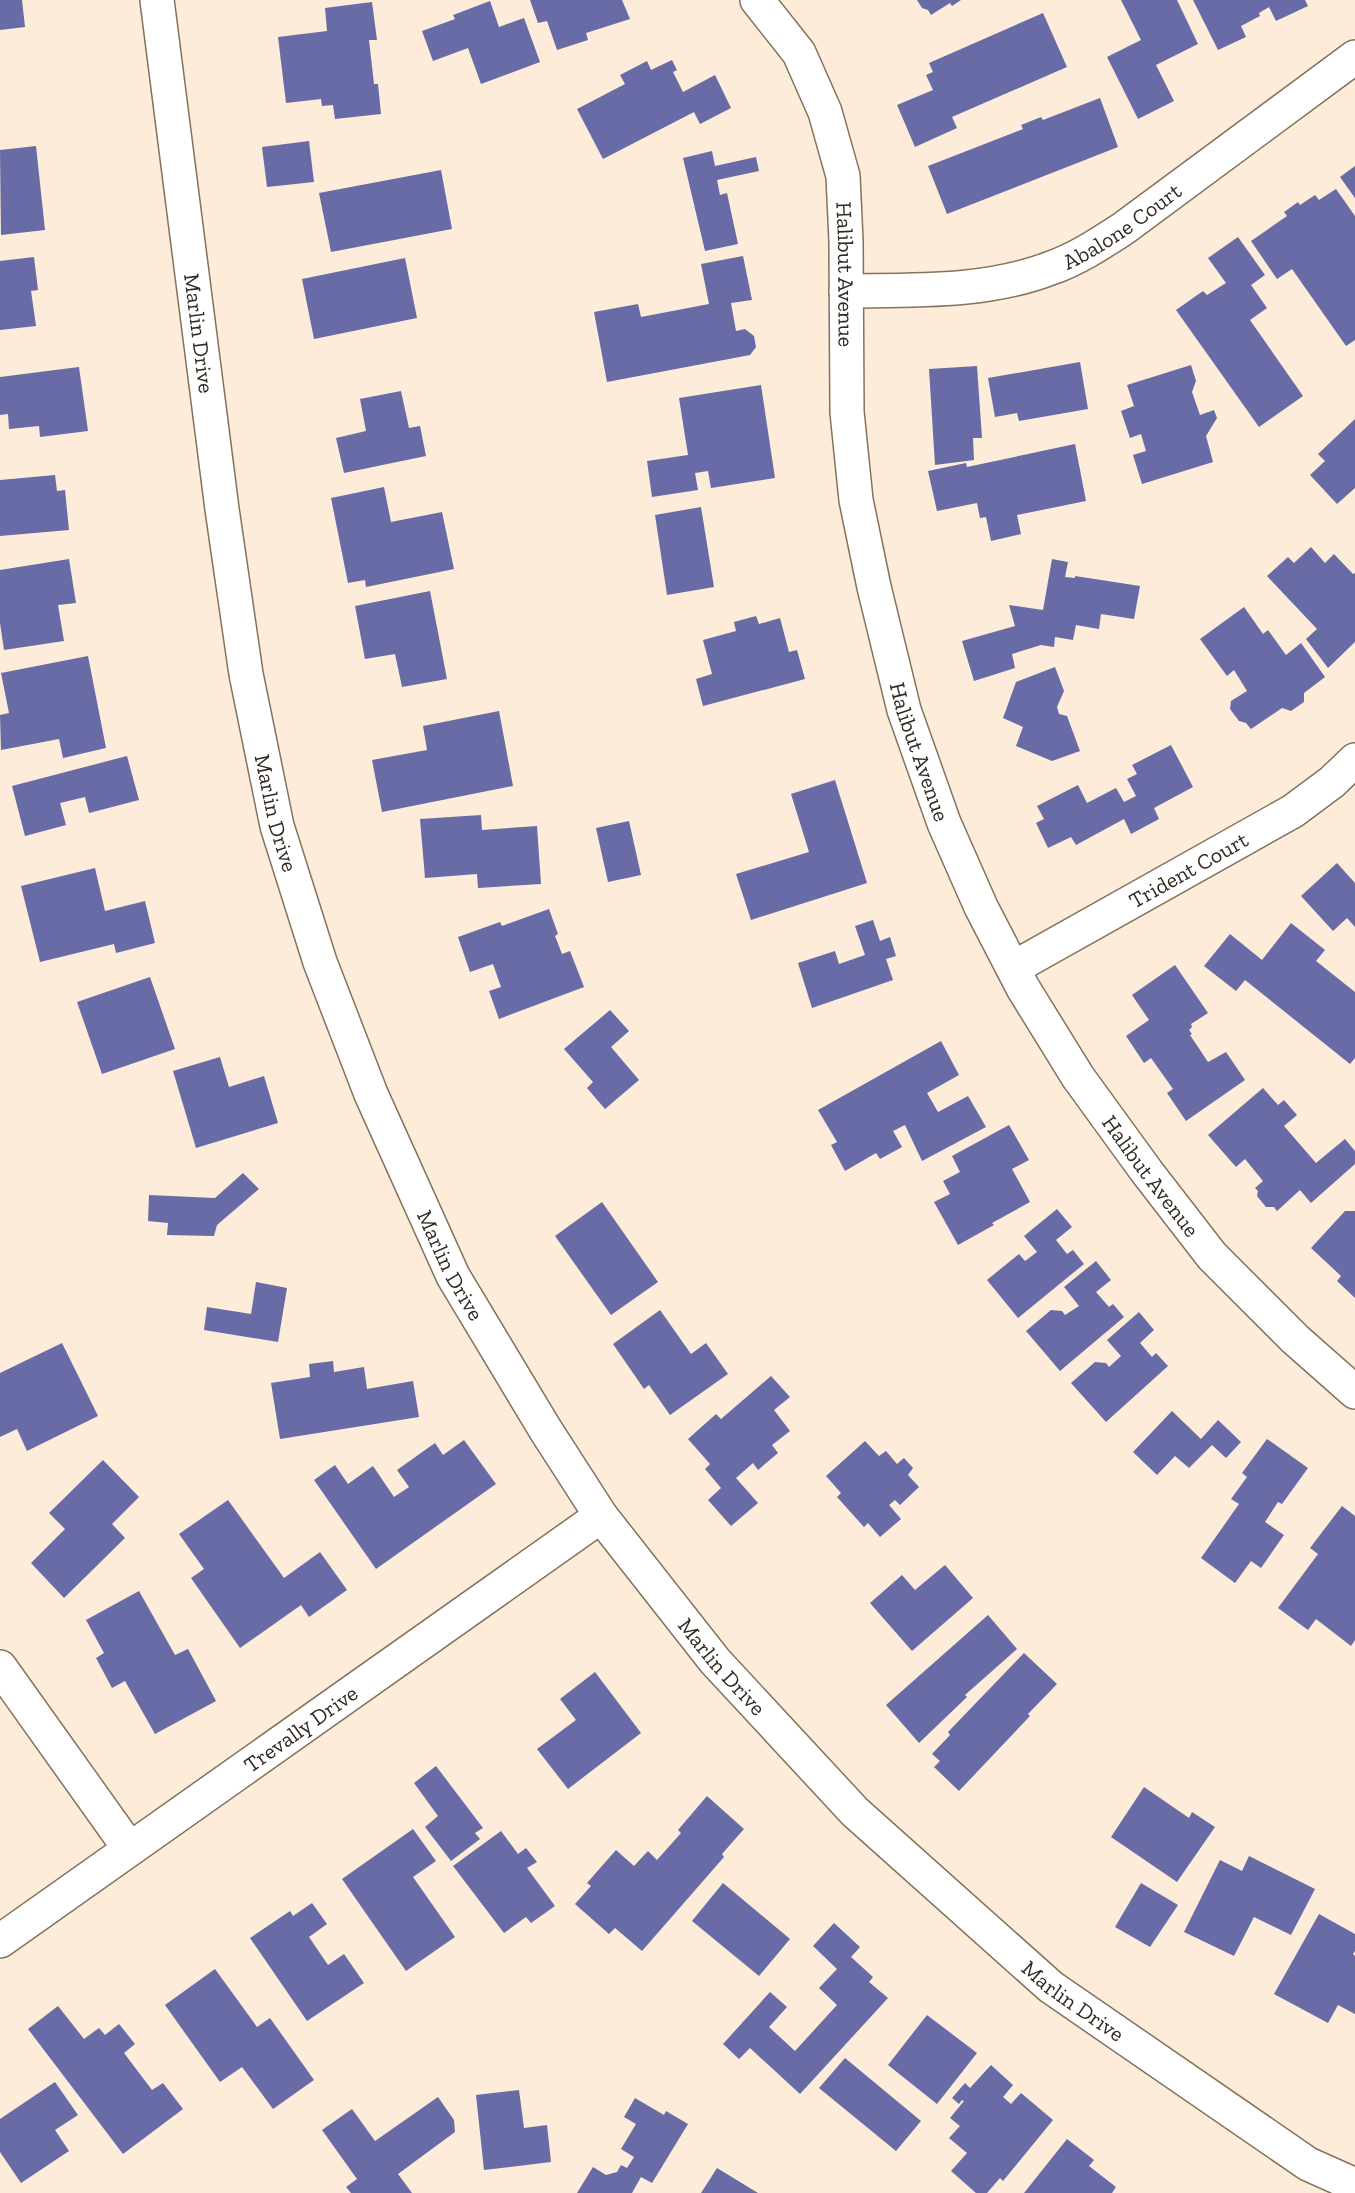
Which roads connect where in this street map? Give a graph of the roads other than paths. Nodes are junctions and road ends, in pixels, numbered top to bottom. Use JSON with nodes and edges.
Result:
{"nodes":[{"id":1,"x":157,"y":0,"type":"edge"},
{"id":2,"x":757,"y":0,"type":"edge"},
{"id":3,"x":1355,"y":57,"type":"edge"},
{"id":4,"x":846,"y":291,"type":"junction"},
{"id":5,"x":1355,"y":760,"type":"edge"},
{"id":6,"x":1013,"y":968,"type":"junction"},
{"id":7,"x":1355,"y":1392,"type":"edge"},
{"id":8,"x":601,"y":1516,"type":"junction"},
{"id":9,"x":0,"y":1667,"type":"edge"},
{"id":10,"x":129,"y":1848,"type":"junction"},
{"id":11,"x":0,"y":1941,"type":"edge"},
{"id":12,"x":1355,"y":2185,"type":"edge"}],
"edges":[{"from":1,"to":8,"type":"street","name":"Marlin Drive"},
{"from":2,"to":4,"type":"street","name":"Halibut Avenue"},
{"from":3,"to":4,"type":"street","name":"Abalone Court"},
{"from":4,"to":6,"type":"street","name":"Halibut Avenue"},
{"from":5,"to":6,"type":"street","name":"Trident Court"},
{"from":6,"to":7,"type":"street","name":"Halibut Avenue"},
{"from":8,"to":10,"type":"street","name":"Trevally Drive"},
{"from":8,"to":12,"type":"street","name":"Marlin Drive"},
{"from":9,"to":10,"type":"street"},
{"from":10,"to":11,"type":"street","name":"Trevally Drive"}]}
